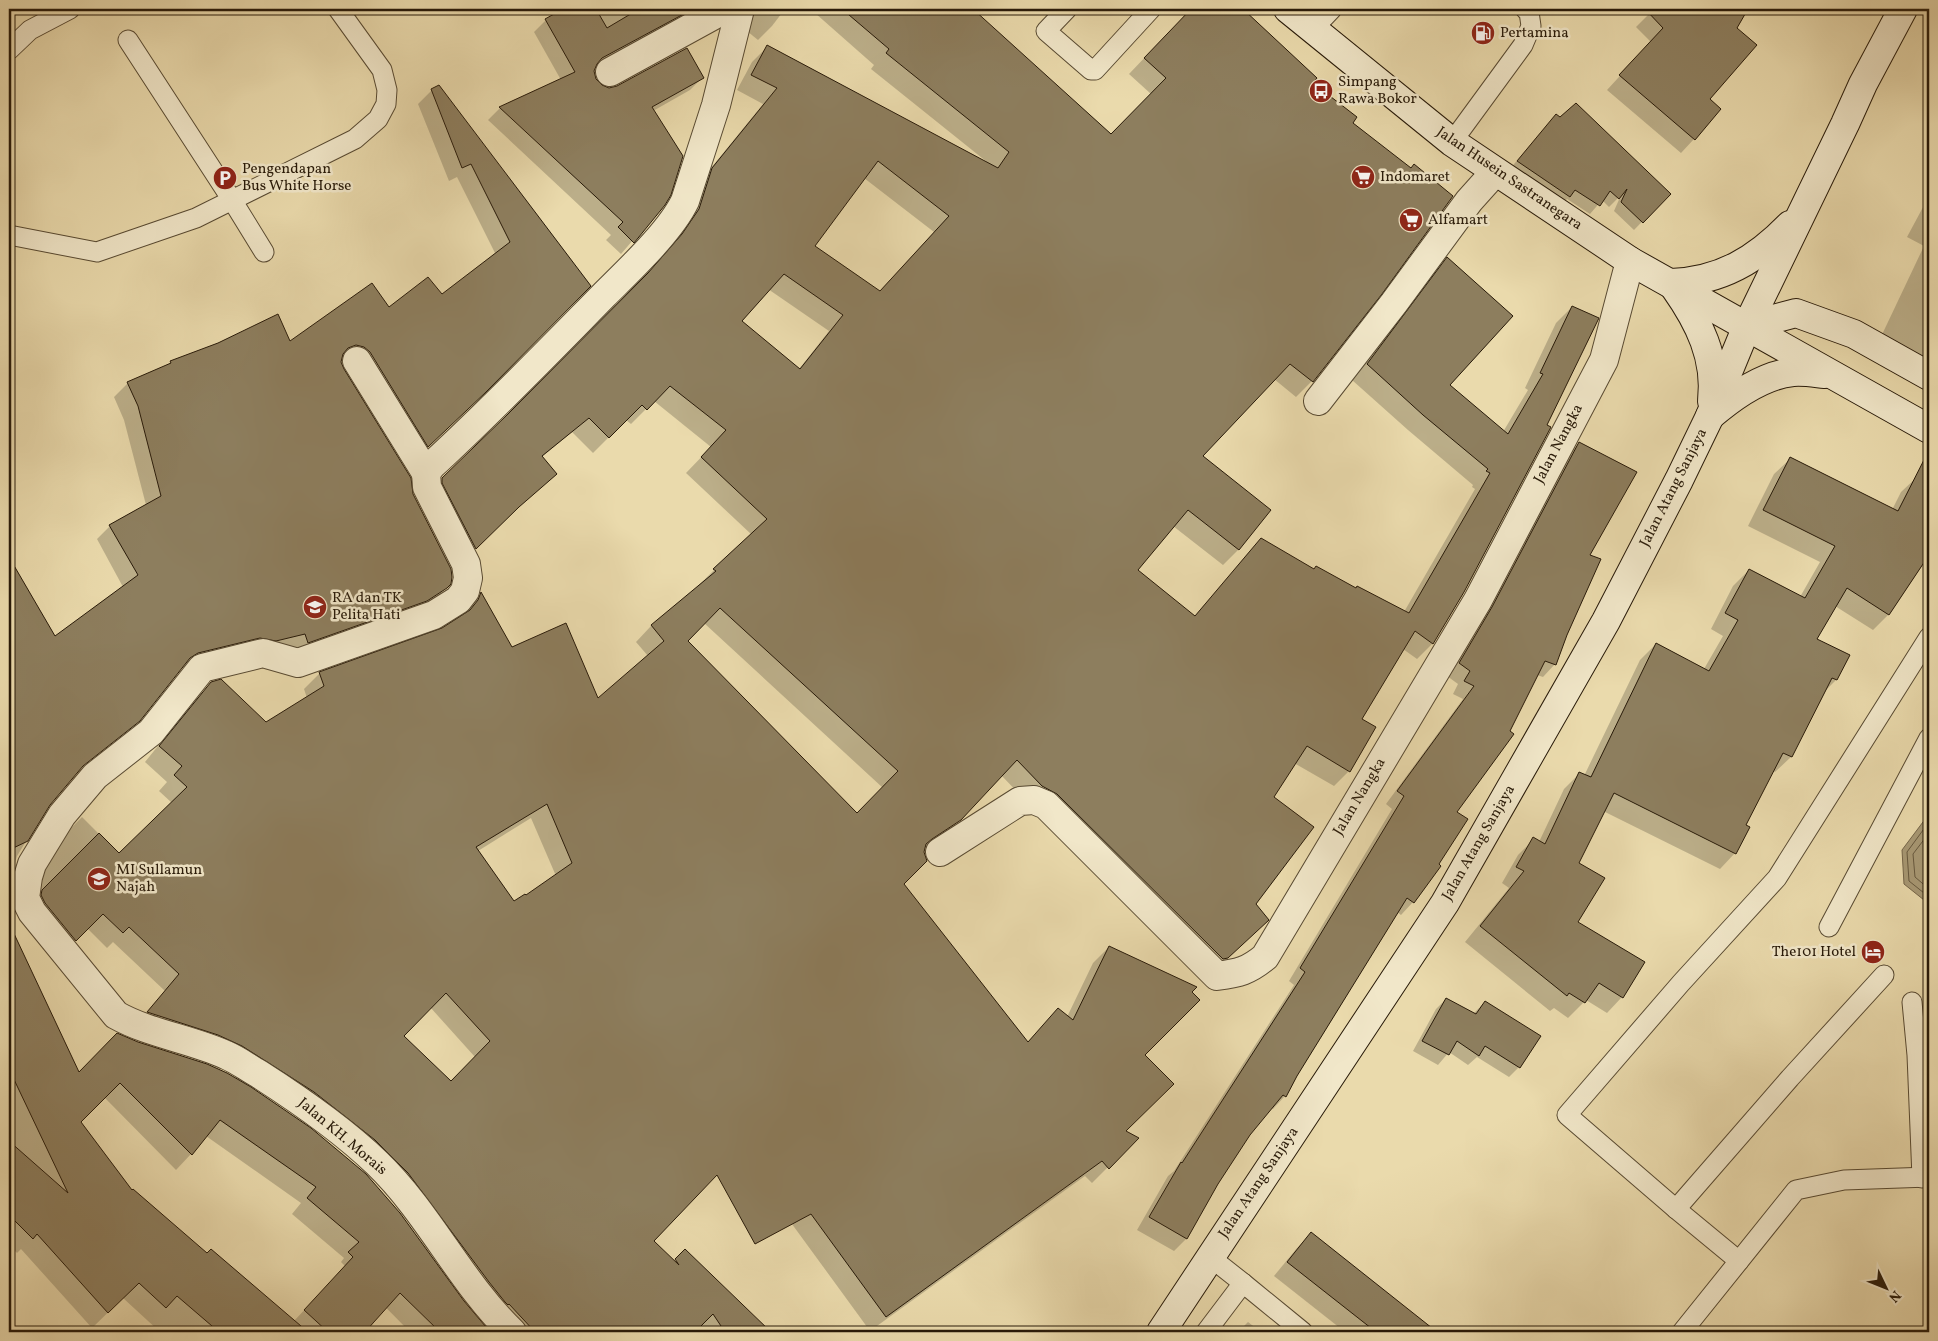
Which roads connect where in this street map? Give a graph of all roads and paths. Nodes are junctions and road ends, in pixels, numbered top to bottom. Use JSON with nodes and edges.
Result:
{"nodes":[{"id":1,"x":70,"y":9,"type":"edge"},
{"id":2,"x":338,"y":9,"type":"edge"},
{"id":3,"x":725,"y":9,"type":"edge"},
{"id":4,"x":740,"y":9,"type":"edge"},
{"id":5,"x":1067,"y":9,"type":"edge"},
{"id":6,"x":1151,"y":9,"type":"edge"},
{"id":7,"x":1288,"y":9,"type":"edge"},
{"id":8,"x":1332,"y":9,"type":"edge"},
{"id":9,"x":1525,"y":9,"type":"edge"},
{"id":10,"x":1903,"y":9,"type":"edge"},
{"id":11,"x":1313,"y":29,"type":"junction"},
{"id":12,"x":128,"y":40,"type":"dead end"},
{"id":13,"x":9,"y":50,"type":"edge"},
{"id":14,"x":610,"y":72,"type":"dead end"},
{"id":15,"x":1452,"y":142,"type":"junction"},
{"id":16,"x":1495,"y":172,"type":"junction"},
{"id":17,"x":232,"y":200,"type":"junction"},
{"id":18,"x":1803,"y":211,"type":"junction"},
{"id":19,"x":9,"y":235,"type":"edge"},
{"id":20,"x":264,"y":252,"type":"dead end"},
{"id":21,"x":1634,"y":263,"type":"junction"},
{"id":22,"x":1668,"y":282,"type":"junction"},
{"id":23,"x":1747,"y":326,"type":"junction"},
{"id":24,"x":357,"y":361,"type":"dead end"},
{"id":25,"x":1829,"y":374,"type":"junction"},
{"id":26,"x":1929,"y":376,"type":"edge"},
{"id":27,"x":1318,"y":401,"type":"dead end"},
{"id":28,"x":1710,"y":416,"type":"junction"},
{"id":29,"x":1929,"y":429,"type":"edge"},
{"id":30,"x":426,"y":474,"type":"junction"},
{"id":31,"x":1929,"y":637,"type":"edge"},
{"id":32,"x":1929,"y":738,"type":"edge"},
{"id":33,"x":940,"y":852,"type":"dead end"},
{"id":34,"x":1828,"y":927,"type":"dead end"},
{"id":35,"x":1884,"y":975,"type":"dead end"},
{"id":36,"x":1912,"y":1002,"type":"dead end"},
{"id":37,"x":1925,"y":1177,"type":"edge"},
{"id":38,"x":1676,"y":1209,"type":"junction"},
{"id":39,"x":1210,"y":1257,"type":"junction"},
{"id":40,"x":1740,"y":1261,"type":"junction"},
{"id":41,"x":1243,"y":1283,"type":"junction"},
{"id":42,"x":512,"y":1332,"type":"edge"},
{"id":43,"x":1161,"y":1332,"type":"edge"},
{"id":44,"x":1206,"y":1332,"type":"edge"},
{"id":45,"x":1303,"y":1332,"type":"edge"},
{"id":46,"x":1682,"y":1332,"type":"edge"}],
"edges":[{"from":1,"to":13,"type":"lane"},
{"from":2,"to":17,"type":"lane"},
{"from":3,"to":14,"type":"street"},
{"from":4,"to":30,"type":"street"},
{"from":5,"to":6,"type":"lane"},
{"from":7,"to":11,"type":"street","name":"Jalan Husein Sastranegara"},
{"from":8,"to":11,"type":"lane"},
{"from":9,"to":15,"type":"lane"},
{"from":10,"to":18,"type":"street"},
{"from":11,"to":15,"type":"street","name":"Jalan Husein Sastranegara"},
{"from":12,"to":17,"type":"lane"},
{"from":15,"to":16,"type":"street","name":"Jalan Husein Sastranegara"},
{"from":16,"to":21,"type":"street","name":"Jalan Husein Sastranegara"},
{"from":16,"to":27,"type":"street"},
{"from":17,"to":19,"type":"lane"},
{"from":17,"to":20,"type":"lane"},
{"from":18,"to":22,"type":"street"},
{"from":18,"to":23,"type":"street"},
{"from":21,"to":22,"type":"street","name":"Jalan Husein Sastranegara"},
{"from":21,"to":33,"type":"street","name":"Jalan Nangka"},
{"from":22,"to":23,"type":"street","name":"Jalan Husein Sastranegara"},
{"from":22,"to":28,"type":"street"},
{"from":23,"to":25,"type":"street","name":"Jalan Husein Sastranegara"},
{"from":23,"to":26,"type":"street"},
{"from":23,"to":28,"type":"street","name":"Jalan Atang Sanjaya"},
{"from":24,"to":30,"type":"street"},
{"from":25,"to":28,"type":"street"},
{"from":25,"to":29,"type":"street","name":"Jalan Husein Sastranegara"},
{"from":28,"to":39,"type":"street","name":"Jalan Atang Sanjaya"},
{"from":30,"to":42,"type":"street","name":"Jalan KH. Morais"},
{"from":31,"to":38,"type":"lane"},
{"from":32,"to":34,"type":"lane"},
{"from":35,"to":38,"type":"lane"},
{"from":36,"to":37,"type":"lane"},
{"from":37,"to":40,"type":"lane"},
{"from":38,"to":40,"type":"lane"},
{"from":39,"to":41,"type":"lane"},
{"from":39,"to":43,"type":"street","name":"Jalan Atang Sanjaya"},
{"from":40,"to":46,"type":"lane"},
{"from":41,"to":44,"type":"lane"},
{"from":41,"to":45,"type":"lane"}]}
